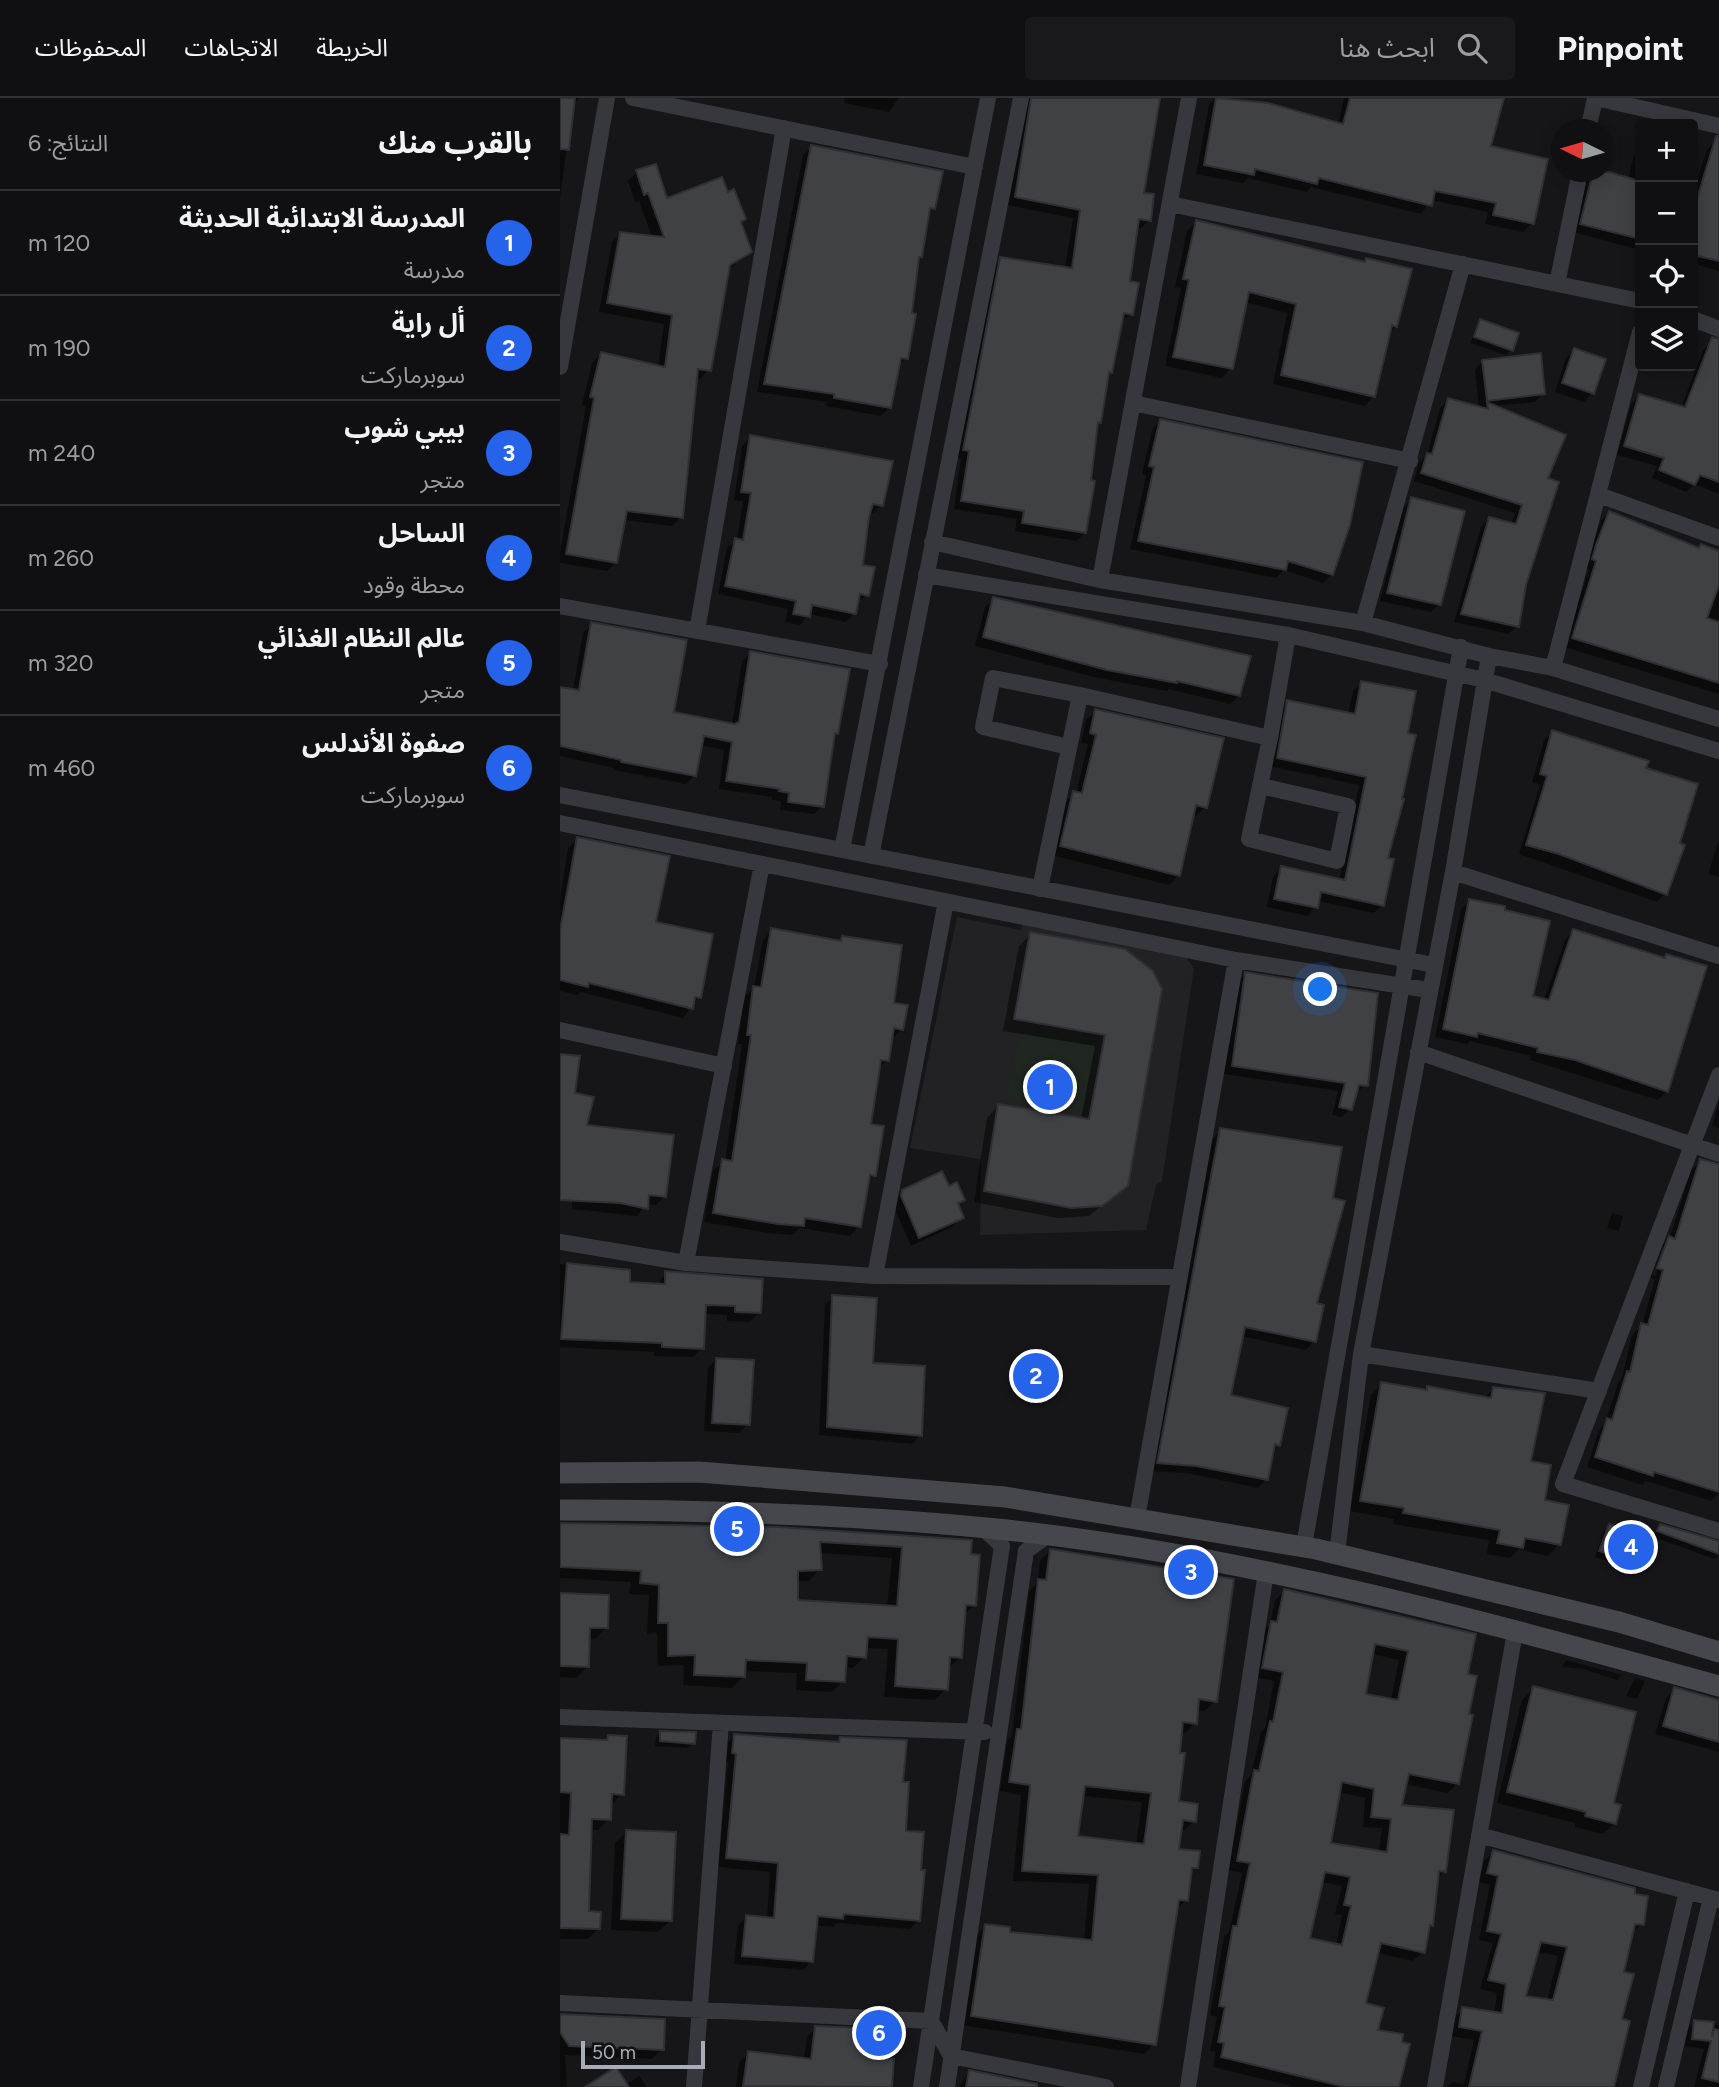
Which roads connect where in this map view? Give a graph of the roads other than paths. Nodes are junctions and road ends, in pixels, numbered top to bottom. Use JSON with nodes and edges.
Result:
{"nodes":[{"id":1,"x":607,"y":98,"type":"edge"},
{"id":2,"x":634,"y":98,"type":"edge"},
{"id":3,"x":988,"y":98,"type":"edge"},
{"id":4,"x":1021,"y":98,"type":"edge"},
{"id":5,"x":1189,"y":98,"type":"edge"},
{"id":6,"x":1595,"y":98,"type":"edge"},
{"id":7,"x":1590,"y":119,"type":"edge"},
{"id":8,"x":1719,"y":126,"type":"edge"},
{"id":9,"x":784,"y":128,"type":"junction"},
{"id":10,"x":975,"y":167,"type":"junction"},
{"id":11,"x":1578,"y":182,"type":"edge"},
{"id":12,"x":1170,"y":204,"type":"junction"},
{"id":13,"x":1462,"y":264,"type":"junction"},
{"id":14,"x":1557,"y":284,"type":"junction"},
{"id":15,"x":1635,"y":300,"type":"edge"},
{"id":16,"x":1698,"y":321,"type":"edge"},
{"id":17,"x":1719,"y":329,"type":"edge"},
{"id":18,"x":563,"y":331,"type":"edge"},
{"id":19,"x":1635,"y":352,"type":"edge"},
{"id":20,"x":560,"y":367,"type":"edge"},
{"id":21,"x":1133,"y":403,"type":"junction"},
{"id":22,"x":1410,"y":461,"type":"junction"},
{"id":23,"x":1599,"y":495,"type":"junction"},
{"id":24,"x":1719,"y":538,"type":"edge"},
{"id":25,"x":932,"y":542,"type":"junction"},
{"id":26,"x":926,"y":575,"type":"junction"},
{"id":27,"x":1100,"y":580,"type":"junction"},
{"id":28,"x":560,"y":607,"type":"edge"},
{"id":29,"x":1363,"y":623,"type":"junction"},
{"id":30,"x":697,"y":631,"type":"junction"},
{"id":31,"x":1288,"y":635,"type":"junction"},
{"id":32,"x":1461,"y":647,"type":"junction"},
{"id":33,"x":1489,"y":656,"type":"junction"},
{"id":34,"x":880,"y":664,"type":"junction"},
{"id":35,"x":1553,"y":668,"type":"junction"},
{"id":36,"x":1456,"y":674,"type":"junction"},
{"id":37,"x":1483,"y":680,"type":"junction"},
{"id":38,"x":1080,"y":695,"type":"junction"},
{"id":39,"x":1719,"y":719,"type":"edge"},
{"id":40,"x":1270,"y":738,"type":"junction"},
{"id":41,"x":1069,"y":747,"type":"junction"},
{"id":42,"x":1719,"y":751,"type":"edge"},
{"id":43,"x":1261,"y":786,"type":"junction"},
{"id":44,"x":560,"y":795,"type":"edge"},
{"id":45,"x":560,"y":823,"type":"edge"},
{"id":46,"x":842,"y":850,"type":"junction"},
{"id":47,"x":871,"y":856,"type":"junction"},
{"id":48,"x":762,"y":863,"type":"junction"},
{"id":49,"x":1453,"y":872,"type":"junction"},
{"id":50,"x":1040,"y":889,"type":"junction"},
{"id":51,"x":946,"y":901,"type":"junction"},
{"id":52,"x":1719,"y":956,"type":"edge"},
{"id":53,"x":1236,"y":960,"type":"junction"},
{"id":54,"x":1405,"y":961,"type":"junction"},
{"id":55,"x":1434,"y":965,"type":"junction"},
{"id":56,"x":1400,"y":986,"type":"junction"},
{"id":57,"x":1429,"y":990,"type":"junction"},
{"id":58,"x":560,"y":1030,"type":"edge"},
{"id":59,"x":1418,"y":1052,"type":"junction"},
{"id":60,"x":723,"y":1066,"type":"junction"},
{"id":61,"x":1719,"y":1076,"type":"edge"},
{"id":62,"x":1692,"y":1147,"type":"junction"},
{"id":63,"x":1719,"y":1154,"type":"edge"},
{"id":64,"x":560,"y":1242,"type":"edge"},
{"id":65,"x":687,"y":1263,"type":"junction"},
{"id":66,"x":875,"y":1276,"type":"junction"},
{"id":67,"x":1178,"y":1277,"type":"junction"},
{"id":68,"x":1362,"y":1354,"type":"junction"},
{"id":69,"x":1599,"y":1391,"type":"junction"},
{"id":70,"x":560,"y":1473,"type":"edge"},
{"id":71,"x":560,"y":1510,"type":"edge"},
{"id":72,"x":1137,"y":1518,"type":"junction"},
{"id":73,"x":982,"y":1527,"type":"junction"},
{"id":74,"x":1719,"y":1531,"type":"edge"},
{"id":75,"x":1047,"y":1536,"type":"junction"},
{"id":76,"x":1304,"y":1546,"type":"junction"},
{"id":77,"x":1337,"y":1554,"type":"junction"},
{"id":78,"x":1266,"y":1572,"type":"junction"},
{"id":79,"x":1515,"y":1632,"type":"junction"},
{"id":80,"x":1717,"y":1646,"type":"edge"},
{"id":81,"x":1719,"y":1686,"type":"edge"},
{"id":82,"x":560,"y":1717,"type":"edge"},
{"id":83,"x":721,"y":1723,"type":"junction"},
{"id":84,"x":976,"y":1732,"type":"junction"},
{"id":85,"x":998,"y":1733,"type":"junction"},
{"id":86,"x":1479,"y":1835,"type":"junction"},
{"id":87,"x":1687,"y":1891,"type":"junction"},
{"id":88,"x":1715,"y":1899,"type":"edge"},
{"id":89,"x":560,"y":2003,"type":"edge"},
{"id":90,"x":700,"y":2010,"type":"junction"},
{"id":91,"x":932,"y":2021,"type":"junction"},
{"id":92,"x":951,"y":2056,"type":"junction"},
{"id":93,"x":694,"y":2087,"type":"edge"},
{"id":94,"x":921,"y":2087,"type":"edge"},
{"id":95,"x":947,"y":2087,"type":"edge"},
{"id":96,"x":1106,"y":2087,"type":"edge"},
{"id":97,"x":1188,"y":2087,"type":"edge"},
{"id":98,"x":1435,"y":2087,"type":"edge"},
{"id":99,"x":1641,"y":2087,"type":"edge"},
{"id":100,"x":1666,"y":2087,"type":"edge"}],
"edges":[{"from":1,"to":18,"type":"street"},
{"from":2,"to":9,"type":"street"},
{"from":3,"to":10,"type":"street"},
{"from":4,"to":25,"type":"street"},
{"from":5,"to":12,"type":"street"},
{"from":6,"to":7,"type":"street"},
{"from":6,"to":8,"type":"street"},
{"from":9,"to":10,"type":"street"},
{"from":9,"to":30,"type":"street"},
{"from":10,"to":34,"type":"street"},
{"from":11,"to":14,"type":"street"},
{"from":12,"to":13,"type":"street"},
{"from":12,"to":21,"type":"street"},
{"from":13,"to":14,"type":"street"},
{"from":13,"to":22,"type":"street"},
{"from":14,"to":15,"type":"street"},
{"from":16,"to":17,"type":"street"},
{"from":18,"to":20,"type":"street"},
{"from":19,"to":23,"type":"street"},
{"from":21,"to":22,"type":"street"},
{"from":21,"to":27,"type":"street"},
{"from":22,"to":29,"type":"street"},
{"from":23,"to":24,"type":"street"},
{"from":23,"to":35,"type":"street"},
{"from":25,"to":26,"type":"street"},
{"from":25,"to":27,"type":"street"},
{"from":26,"to":31,"type":"street"},
{"from":26,"to":47,"type":"street"},
{"from":27,"to":29,"type":"street"},
{"from":28,"to":30,"type":"street"},
{"from":29,"to":32,"type":"street"},
{"from":30,"to":34,"type":"street"},
{"from":31,"to":36,"type":"street"},
{"from":31,"to":40,"type":"street"},
{"from":32,"to":33,"type":"street"},
{"from":32,"to":36,"type":"street"},
{"from":33,"to":35,"type":"street"},
{"from":33,"to":37,"type":"street"},
{"from":34,"to":46,"type":"street"},
{"from":35,"to":39,"type":"street"},
{"from":36,"to":37,"type":"street"},
{"from":36,"to":54,"type":"street"},
{"from":37,"to":42,"type":"street"},
{"from":37,"to":49,"type":"street"},
{"from":38,"to":40,"type":"street"},
{"from":38,"to":41,"type":"street"},
{"from":38,"to":41,"type":"street"},
{"from":40,"to":43,"type":"street"},
{"from":41,"to":50,"type":"street"},
{"from":43,"to":43,"type":"street"},
{"from":44,"to":46,"type":"street"},
{"from":45,"to":48,"type":"street"},
{"from":46,"to":47,"type":"street"},
{"from":47,"to":50,"type":"street"},
{"from":48,"to":51,"type":"street"},
{"from":48,"to":60,"type":"street"},
{"from":49,"to":52,"type":"street"},
{"from":49,"to":55,"type":"street"},
{"from":50,"to":54,"type":"street"},
{"from":51,"to":53,"type":"street"},
{"from":51,"to":66,"type":"street"},
{"from":53,"to":56,"type":"street"},
{"from":53,"to":67,"type":"street"},
{"from":54,"to":55,"type":"street"},
{"from":54,"to":56,"type":"street"},
{"from":55,"to":57,"type":"street"},
{"from":56,"to":57,"type":"street"},
{"from":56,"to":76,"type":"street"},
{"from":57,"to":59,"type":"street"},
{"from":58,"to":60,"type":"street"},
{"from":59,"to":62,"type":"street"},
{"from":59,"to":68,"type":"street"},
{"from":60,"to":65,"type":"street"},
{"from":61,"to":62,"type":"street"},
{"from":62,"to":63,"type":"street"},
{"from":62,"to":69,"type":"street"},
{"from":64,"to":65,"type":"street"},
{"from":65,"to":66,"type":"street"},
{"from":66,"to":67,"type":"street"},
{"from":67,"to":72,"type":"street"},
{"from":68,"to":69,"type":"street"},
{"from":68,"to":77,"type":"street"},
{"from":69,"to":74,"type":"street"},
{"from":70,"to":72,"type":"main road"},
{"from":71,"to":73,"type":"main road"},
{"from":72,"to":76,"type":"main road"},
{"from":73,"to":75,"type":"main road"},
{"from":73,"to":84,"type":"street"},
{"from":75,"to":78,"type":"main road"},
{"from":75,"to":85,"type":"street"},
{"from":76,"to":77,"type":"main road"},
{"from":77,"to":80,"type":"main road"},
{"from":78,"to":79,"type":"main road"},
{"from":78,"to":97,"type":"street"},
{"from":79,"to":81,"type":"main road"},
{"from":79,"to":86,"type":"street"},
{"from":82,"to":83,"type":"street"},
{"from":83,"to":84,"type":"street"},
{"from":83,"to":90,"type":"street"},
{"from":84,"to":85,"type":"street"},
{"from":84,"to":91,"type":"street"},
{"from":85,"to":92,"type":"street"},
{"from":86,"to":87,"type":"street"},
{"from":86,"to":98,"type":"street"},
{"from":87,"to":88,"type":"street"},
{"from":87,"to":99,"type":"street"},
{"from":88,"to":100,"type":"street"},
{"from":89,"to":90,"type":"street"},
{"from":90,"to":91,"type":"street"},
{"from":90,"to":93,"type":"street"},
{"from":91,"to":92,"type":"street"},
{"from":91,"to":94,"type":"street"},
{"from":92,"to":95,"type":"street"},
{"from":92,"to":96,"type":"street"}]}
